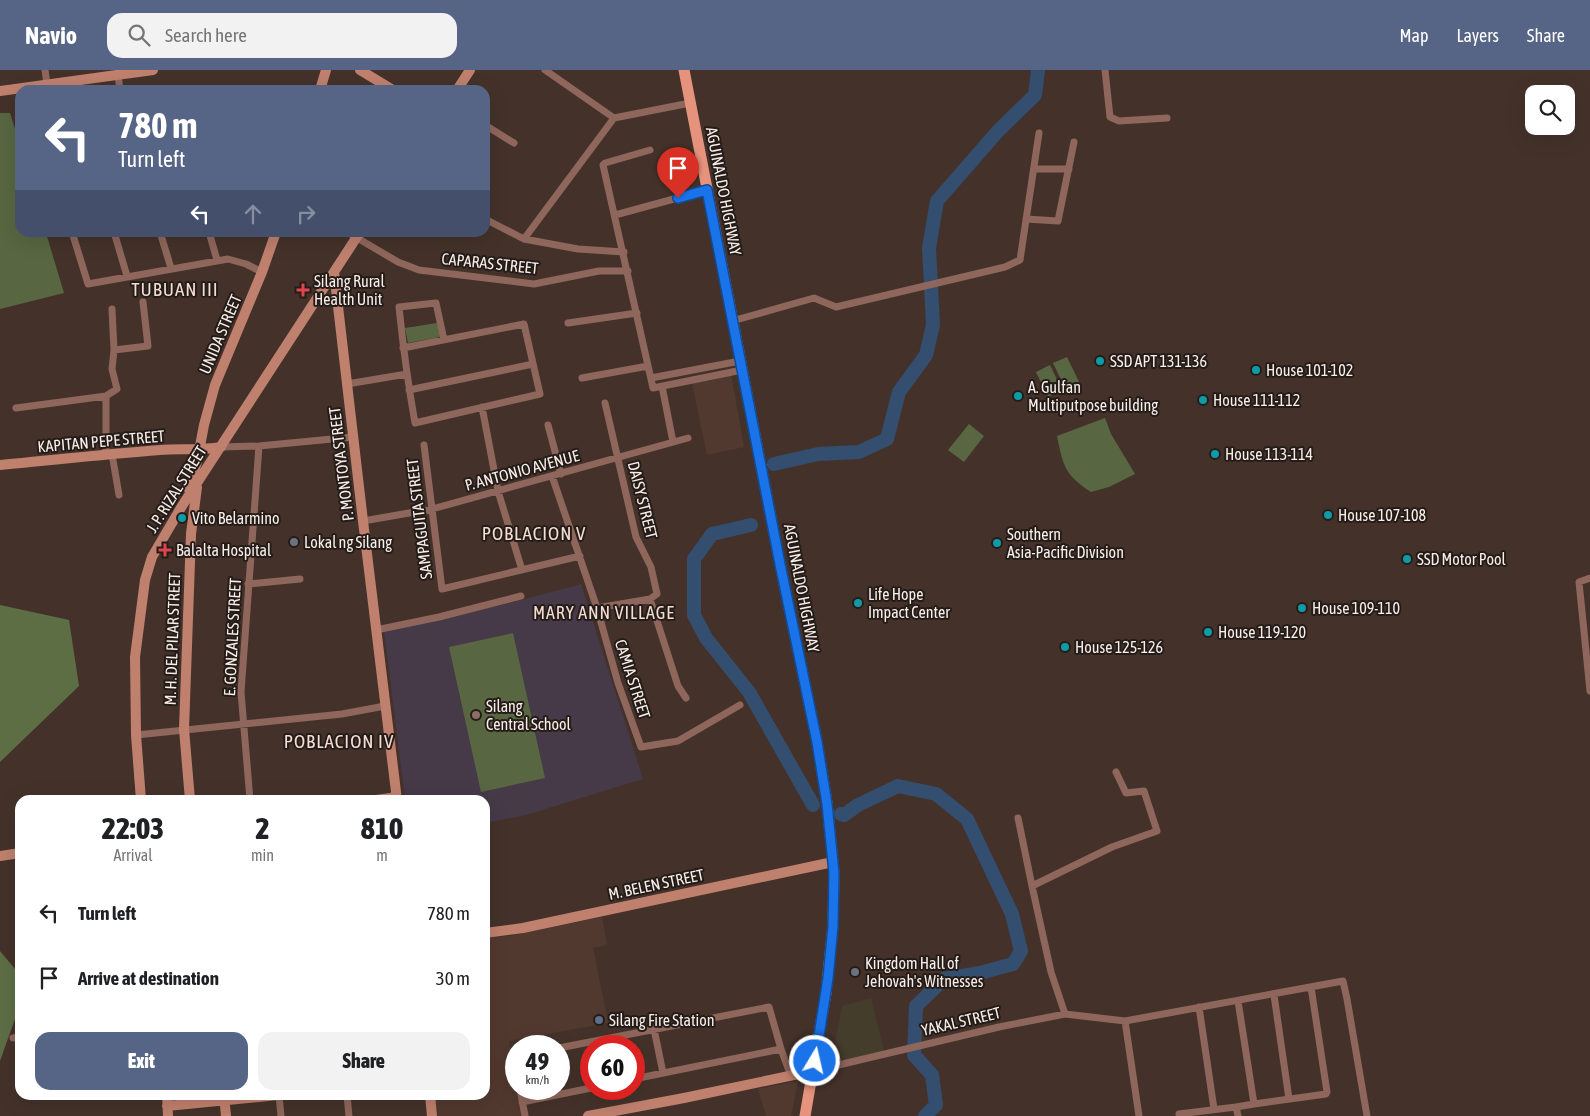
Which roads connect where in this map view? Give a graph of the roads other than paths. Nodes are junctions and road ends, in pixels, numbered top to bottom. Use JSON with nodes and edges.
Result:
{"nodes":[{"id":1,"x":45,"y":70,"type":"edge"},
{"id":2,"x":147,"y":70,"type":"edge"},
{"id":3,"x":326,"y":70,"type":"edge"},
{"id":4,"x":360,"y":70,"type":"edge"},
{"id":5,"x":470,"y":70,"type":"edge"},
{"id":6,"x":545,"y":70,"type":"edge"},
{"id":7,"x":684,"y":70,"type":"edge"},
{"id":8,"x":1105,"y":70,"type":"edge"},
{"id":9,"x":118,"y":75,"type":"junction"},
{"id":10,"x":47,"y":85,"type":"joint"},
{"id":11,"x":119,"y":85,"type":"edge"},
{"id":12,"x":322,"y":85,"type":"edge"},
{"id":13,"x":385,"y":85,"type":"edge"},
{"id":14,"x":460,"y":85,"type":"edge"},
{"id":15,"x":15,"y":89,"type":"edge"},
{"id":16,"x":0,"y":91,"type":"edge"},
{"id":17,"x":690,"y":103,"type":"junction"},
{"id":18,"x":614,"y":118,"type":"junction"},
{"id":19,"x":1167,"y":118,"type":"dead end"},
{"id":20,"x":490,"y":127,"type":"edge"},
{"id":21,"x":1039,"y":133,"type":"dead end"},
{"id":22,"x":1074,"y":142,"type":"dead end"},
{"id":23,"x":514,"y":144,"type":"dead end"},
{"id":24,"x":650,"y":150,"type":"dead end"},
{"id":25,"x":1034,"y":169,"type":"junction"},
{"id":26,"x":1069,"y":169,"type":"junction"},
{"id":27,"x":707,"y":190,"type":"junction"},
{"id":28,"x":615,"y":215,"type":"junction"},
{"id":29,"x":1026,"y":219,"type":"junction"},
{"id":30,"x":490,"y":222,"type":"edge"},
{"id":31,"x":74,"y":237,"type":"edge"},
{"id":32,"x":115,"y":237,"type":"edge"},
{"id":33,"x":162,"y":237,"type":"edge"},
{"id":34,"x":210,"y":237,"type":"edge"},
{"id":35,"x":213,"y":237,"type":"edge"},
{"id":36,"x":274,"y":237,"type":"edge"},
{"id":37,"x":353,"y":237,"type":"edge"},
{"id":38,"x":357,"y":237,"type":"edge"},
{"id":39,"x":524,"y":239,"type":"junction"},
{"id":40,"x":212,"y":243,"type":"junction"},
{"id":41,"x":624,"y":252,"type":"junction"},
{"id":42,"x":217,"y":260,"type":"junction"},
{"id":43,"x":171,"y":268,"type":"junction"},
{"id":44,"x":628,"y":271,"type":"junction"},
{"id":45,"x":262,"y":272,"type":"junction"},
{"id":46,"x":334,"y":272,"type":"junction"},
{"id":47,"x":127,"y":276,"type":"junction"},
{"id":48,"x":143,"y":302,"type":"dead end"},
{"id":49,"x":112,"y":310,"type":"dead end"},
{"id":50,"x":637,"y":314,"type":"junction"},
{"id":51,"x":732,"y":321,"type":"junction"},
{"id":52,"x":568,"y":323,"type":"dead end"},
{"id":53,"x":444,"y":340,"type":"junction"},
{"id":54,"x":403,"y":348,"type":"junction"},
{"id":55,"x":114,"y":350,"type":"junction"},
{"id":56,"x":533,"y":364,"type":"junction"},
{"id":57,"x":741,"y":365,"type":"junction"},
{"id":58,"x":648,"y":366,"type":"junction"},
{"id":59,"x":407,"y":374,"type":"junction"},
{"id":60,"x":582,"y":378,"type":"dead end"},
{"id":61,"x":651,"y":378,"type":"junction"},
{"id":62,"x":347,"y":384,"type":"junction"},
{"id":63,"x":662,"y":386,"type":"junction"},
{"id":64,"x":409,"y":390,"type":"junction"},
{"id":65,"x":106,"y":396,"type":"junction"},
{"id":66,"x":605,"y":403,"type":"dead end"},
{"id":67,"x":16,"y":408,"type":"dead end"},
{"id":68,"x":482,"y":408,"type":"junction"},
{"id":69,"x":548,"y":425,"type":"dead end"},
{"id":70,"x":353,"y":436,"type":"junction"},
{"id":71,"x":688,"y":438,"type":"dead end"},
{"id":72,"x":673,"y":442,"type":"junction"},
{"id":73,"x":424,"y":445,"type":"dead end"},
{"id":74,"x":259,"y":446,"type":"junction"},
{"id":75,"x":221,"y":447,"type":"junction"},
{"id":76,"x":184,"y":448,"type":"junction"},
{"id":77,"x":202,"y":450,"type":"junction"},
{"id":78,"x":109,"y":454,"type":"junction"},
{"id":79,"x":618,"y":457,"type":"junction"},
{"id":80,"x":198,"y":460,"type":"junction"},
{"id":81,"x":211,"y":462,"type":"junction"},
{"id":82,"x":0,"y":466,"type":"edge"},
{"id":83,"x":561,"y":474,"type":"junction"},
{"id":84,"x":552,"y":476,"type":"junction"},
{"id":85,"x":199,"y":479,"type":"junction"},
{"id":86,"x":498,"y":491,"type":"junction"},
{"id":87,"x":119,"y":495,"type":"dead end"},
{"id":88,"x":182,"y":506,"type":"junction"},
{"id":89,"x":432,"y":509,"type":"junction"},
{"id":90,"x":362,"y":521,"type":"junction"},
{"id":91,"x":580,"y":556,"type":"junction"},
{"id":92,"x":522,"y":570,"type":"junction"},
{"id":93,"x":1590,"y":578,"type":"edge"},
{"id":94,"x":300,"y":579,"type":"dead end"},
{"id":95,"x":248,"y":584,"type":"junction"},
{"id":96,"x":521,"y":596,"type":"dead end"},
{"id":97,"x":650,"y":599,"type":"junction"},
{"id":98,"x":597,"y":608,"type":"junction"},
{"id":99,"x":376,"y":630,"type":"junction"},
{"id":100,"x":1588,"y":643,"type":"edge"},
{"id":101,"x":1590,"y":690,"type":"edge"},
{"id":102,"x":686,"y":698,"type":"dead end"},
{"id":103,"x":740,"y":705,"type":"dead end"},
{"id":104,"x":385,"y":706,"type":"junction"},
{"id":105,"x":243,"y":725,"type":"junction"},
{"id":106,"x":184,"y":730,"type":"junction"},
{"id":107,"x":136,"y":734,"type":"junction"},
{"id":108,"x":1116,"y":772,"type":"dead end"},
{"id":109,"x":140,"y":795,"type":"edge"},
{"id":110,"x":190,"y":795,"type":"edge"},
{"id":111,"x":250,"y":795,"type":"edge"},
{"id":112,"x":397,"y":795,"type":"edge"},
{"id":113,"x":1018,"y":818,"type":"dead end"},
{"id":114,"x":15,"y":854,"type":"edge"},
{"id":115,"x":0,"y":856,"type":"edge"},
{"id":116,"x":833,"y":862,"type":"junction"},
{"id":117,"x":1032,"y":886,"type":"junction"},
{"id":118,"x":490,"y":932,"type":"edge"},
{"id":119,"x":1311,"y":987,"type":"junction"},
{"id":120,"x":1274,"y":995,"type":"junction"},
{"id":121,"x":1238,"y":1001,"type":"junction"},
{"id":122,"x":1199,"y":1007,"type":"junction"},
{"id":123,"x":1065,"y":1014,"type":"junction"},
{"id":124,"x":1125,"y":1021,"type":"junction"},
{"id":125,"x":654,"y":1029,"type":"junction"},
{"id":126,"x":570,"y":1046,"type":"edge"},
{"id":127,"x":781,"y":1050,"type":"junction"},
{"id":128,"x":813,"y":1071,"type":"junction"},
{"id":129,"x":662,"y":1073,"type":"junction"},
{"id":130,"x":792,"y":1076,"type":"junction"},
{"id":131,"x":645,"y":1077,"type":"edge"},
{"id":132,"x":580,"y":1090,"type":"edge"},
{"id":133,"x":1289,"y":1099,"type":"junction"},
{"id":134,"x":215,"y":1100,"type":"edge"},
{"id":135,"x":224,"y":1100,"type":"edge"},
{"id":136,"x":279,"y":1100,"type":"edge"},
{"id":137,"x":347,"y":1100,"type":"edge"},
{"id":138,"x":430,"y":1100,"type":"edge"},
{"id":139,"x":522,"y":1102,"type":"joint"},
{"id":140,"x":1254,"y":1104,"type":"junction"},
{"id":141,"x":1236,"y":1107,"type":"junction"},
{"id":142,"x":1214,"y":1109,"type":"junction"},
{"id":143,"x":168,"y":1111,"type":"edge"},
{"id":144,"x":1179,"y":1114,"type":"dead end"},
{"id":145,"x":226,"y":1116,"type":"edge"},
{"id":146,"x":281,"y":1116,"type":"edge"},
{"id":147,"x":349,"y":1116,"type":"edge"},
{"id":148,"x":432,"y":1116,"type":"edge"},
{"id":149,"x":524,"y":1116,"type":"edge"},
{"id":150,"x":588,"y":1116,"type":"edge"},
{"id":151,"x":805,"y":1116,"type":"edge"},
{"id":152,"x":1139,"y":1116,"type":"edge"},
{"id":153,"x":1238,"y":1116,"type":"edge"},
{"id":154,"x":1367,"y":1116,"type":"edge"}],
"edges":[{"from":1,"to":10,"type":"street"},
{"from":2,"to":9,"type":"street"},
{"from":3,"to":12,"type":"street"},
{"from":4,"to":13,"type":"street"},
{"from":5,"to":14,"type":"street"},
{"from":6,"to":18,"type":"street"},
{"from":7,"to":17,"type":"main road","name":"AGUINALDO HIGHWAY"},
{"from":8,"to":19,"type":"street"},
{"from":9,"to":10,"type":"street"},
{"from":9,"to":11,"type":"street"},
{"from":15,"to":16,"type":"street"},
{"from":17,"to":18,"type":"street"},
{"from":17,"to":27,"type":"main road","name":"AGUINALDO HIGHWAY"},
{"from":18,"to":39,"type":"street"},
{"from":20,"to":23,"type":"street"},
{"from":21,"to":25,"type":"street"},
{"from":22,"to":26,"type":"street"},
{"from":24,"to":28,"type":"street"},
{"from":25,"to":26,"type":"street"},
{"from":25,"to":29,"type":"street"},
{"from":26,"to":29,"type":"street"},
{"from":27,"to":28,"type":"street"},
{"from":27,"to":51,"type":"main road","name":"AGUINALDO HIGHWAY"},
{"from":28,"to":41,"type":"street"},
{"from":29,"to":51,"type":"street"},
{"from":30,"to":39,"type":"street"},
{"from":31,"to":47,"type":"street"},
{"from":32,"to":47,"type":"street"},
{"from":33,"to":43,"type":"street"},
{"from":34,"to":40,"type":"street"},
{"from":35,"to":40,"type":"street"},
{"from":36,"to":45,"type":"street","name":"UNIDA STREET"},
{"from":37,"to":46,"type":"street","name":"J. P. RIZAL STREET"},
{"from":38,"to":44,"type":"street","name":"CAPARAS STREET"},
{"from":39,"to":41,"type":"street"},
{"from":40,"to":42,"type":"street"},
{"from":41,"to":44,"type":"street"},
{"from":42,"to":43,"type":"street"},
{"from":42,"to":45,"type":"street"},
{"from":43,"to":47,"type":"street"},
{"from":44,"to":50,"type":"street"},
{"from":45,"to":77,"type":"street","name":"UNIDA STREET"},
{"from":46,"to":62,"type":"street","name":"P. MONTOYA STREET"},
{"from":46,"to":75,"type":"street","name":"J. P. RIZAL STREET"},
{"from":48,"to":55,"type":"street"},
{"from":49,"to":55,"type":"street"},
{"from":50,"to":52,"type":"street"},
{"from":50,"to":58,"type":"street"},
{"from":51,"to":57,"type":"main road","name":"AGUINALDO HIGHWAY"},
{"from":53,"to":54,"type":"street"},
{"from":53,"to":54,"type":"street"},
{"from":53,"to":56,"type":"street"},
{"from":54,"to":59,"type":"street"},
{"from":55,"to":65,"type":"street"},
{"from":56,"to":64,"type":"street"},
{"from":56,"to":68,"type":"street"},
{"from":57,"to":61,"type":"street"},
{"from":57,"to":63,"type":"street"},
{"from":57,"to":116,"type":"main road","name":"AGUINALDO HIGHWAY"},
{"from":58,"to":60,"type":"street"},
{"from":58,"to":61,"type":"street"},
{"from":59,"to":62,"type":"street"},
{"from":59,"to":64,"type":"street"},
{"from":61,"to":63,"type":"street"},
{"from":62,"to":70,"type":"street","name":"P. MONTOYA STREET"},
{"from":63,"to":72,"type":"street"},
{"from":64,"to":68,"type":"street"},
{"from":65,"to":67,"type":"street"},
{"from":65,"to":78,"type":"street"},
{"from":66,"to":79,"type":"street","name":"DAISY STREET"},
{"from":68,"to":86,"type":"street"},
{"from":69,"to":83,"type":"street"},
{"from":70,"to":74,"type":"street"},
{"from":70,"to":90,"type":"street","name":"P. MONTOYA STREET"},
{"from":71,"to":72,"type":"street","name":"P. ANTONIO AVENUE"},
{"from":72,"to":79,"type":"street","name":"P. ANTONIO AVENUE"},
{"from":73,"to":89,"type":"street","name":"SAMPAGUITA STREET"},
{"from":74,"to":75,"type":"street"},
{"from":74,"to":95,"type":"street","name":"E. GONZALES STREET"},
{"from":75,"to":77,"type":"street","name":"KAPITAN PEPE STREET"},
{"from":75,"to":81,"type":"street","name":"J. P. RIZAL STREET"},
{"from":76,"to":77,"type":"street","name":"KAPITAN PEPE STREET"},
{"from":76,"to":78,"type":"street","name":"KAPITAN PEPE STREET"},
{"from":76,"to":80,"type":"street"},
{"from":77,"to":80,"type":"street","name":"UNIDA STREET"},
{"from":77,"to":81,"type":"street"},
{"from":78,"to":82,"type":"street","name":"KAPITAN PEPE STREET"},
{"from":78,"to":87,"type":"street"},
{"from":79,"to":83,"type":"street","name":"P. ANTONIO AVENUE"},
{"from":79,"to":97,"type":"street","name":"DAISY STREET"},
{"from":80,"to":88,"type":"street","name":"UNIDA STREET"},
{"from":81,"to":85,"type":"street","name":"J. P. RIZAL STREET"},
{"from":83,"to":84,"type":"street","name":"P. ANTONIO AVENUE"},
{"from":84,"to":86,"type":"street","name":"P. ANTONIO AVENUE"},
{"from":84,"to":91,"type":"street","name":"CAMIA STREET"},
{"from":85,"to":88,"type":"street","name":"J. P. RIZAL STREET"},
{"from":85,"to":106,"type":"street","name":"M. H. DEL PILAR STREET"},
{"from":86,"to":89,"type":"street","name":"P. ANTONIO AVENUE"},
{"from":86,"to":92,"type":"street"},
{"from":88,"to":107,"type":"street","name":"J. P. RIZAL STREET"},
{"from":89,"to":90,"type":"street","name":"P. ANTONIO AVENUE"},
{"from":89,"to":92,"type":"street","name":"SAMPAGUITA STREET"},
{"from":90,"to":99,"type":"street","name":"P. MONTOYA STREET"},
{"from":91,"to":92,"type":"street"},
{"from":91,"to":98,"type":"street","name":"CAMIA STREET"},
{"from":93,"to":100,"type":"street"},
{"from":94,"to":95,"type":"street"},
{"from":95,"to":105,"type":"street","name":"E. GONZALES STREET"},
{"from":96,"to":99,"type":"street"},
{"from":97,"to":98,"type":"street"},
{"from":97,"to":102,"type":"street","name":"DAISY STREET"},
{"from":98,"to":103,"type":"street","name":"CAMIA STREET"},
{"from":99,"to":104,"type":"street","name":"P. MONTOYA STREET"},
{"from":100,"to":101,"type":"street"},
{"from":104,"to":105,"type":"street"},
{"from":104,"to":112,"type":"street","name":"P. MONTOYA STREET"},
{"from":105,"to":106,"type":"street"},
{"from":105,"to":111,"type":"street","name":"E. GONZALES STREET"},
{"from":106,"to":107,"type":"street"},
{"from":106,"to":110,"type":"street","name":"M. H. DEL PILAR STREET"},
{"from":107,"to":109,"type":"street","name":"J. P. RIZAL STREET"},
{"from":108,"to":117,"type":"street"},
{"from":113,"to":117,"type":"street"},
{"from":114,"to":115,"type":"street"},
{"from":116,"to":118,"type":"street","name":"M. BELEN STREET"},
{"from":116,"to":128,"type":"main road","name":"AGUINALDO HIGHWAY"},
{"from":117,"to":123,"type":"street"},
{"from":119,"to":120,"type":"street","name":"YAKAL STREET"},
{"from":119,"to":133,"type":"street"},
{"from":119,"to":154,"type":"street","name":"YAKAL STREET"},
{"from":120,"to":121,"type":"street","name":"YAKAL STREET"},
{"from":120,"to":133,"type":"street"},
{"from":121,"to":122,"type":"street","name":"YAKAL STREET"},
{"from":121,"to":140,"type":"street"},
{"from":122,"to":124,"type":"street","name":"YAKAL STREET"},
{"from":122,"to":142,"type":"street"},
{"from":123,"to":124,"type":"street","name":"YAKAL STREET"},
{"from":123,"to":128,"type":"street","name":"YAKAL STREET"},
{"from":124,"to":152,"type":"street"},
{"from":125,"to":126,"type":"street"},
{"from":125,"to":127,"type":"street"},
{"from":125,"to":129,"type":"street"},
{"from":127,"to":129,"type":"street"},
{"from":127,"to":130,"type":"street"},
{"from":128,"to":130,"type":"street","name":"YAKAL STREET"},
{"from":128,"to":151,"type":"main road","name":"AGUINALDO HIGHWAY"},
{"from":129,"to":131,"type":"street"},
{"from":130,"to":150,"type":"street","name":"YAKAL STREET"},
{"from":132,"to":139,"type":"street"},
{"from":133,"to":140,"type":"street"},
{"from":134,"to":143,"type":"street"},
{"from":135,"to":145,"type":"street"},
{"from":136,"to":146,"type":"street"},
{"from":137,"to":147,"type":"street"},
{"from":138,"to":148,"type":"street"},
{"from":139,"to":149,"type":"street"},
{"from":140,"to":141,"type":"street"},
{"from":141,"to":142,"type":"street"},
{"from":141,"to":153,"type":"street"},
{"from":142,"to":144,"type":"street"}]}
